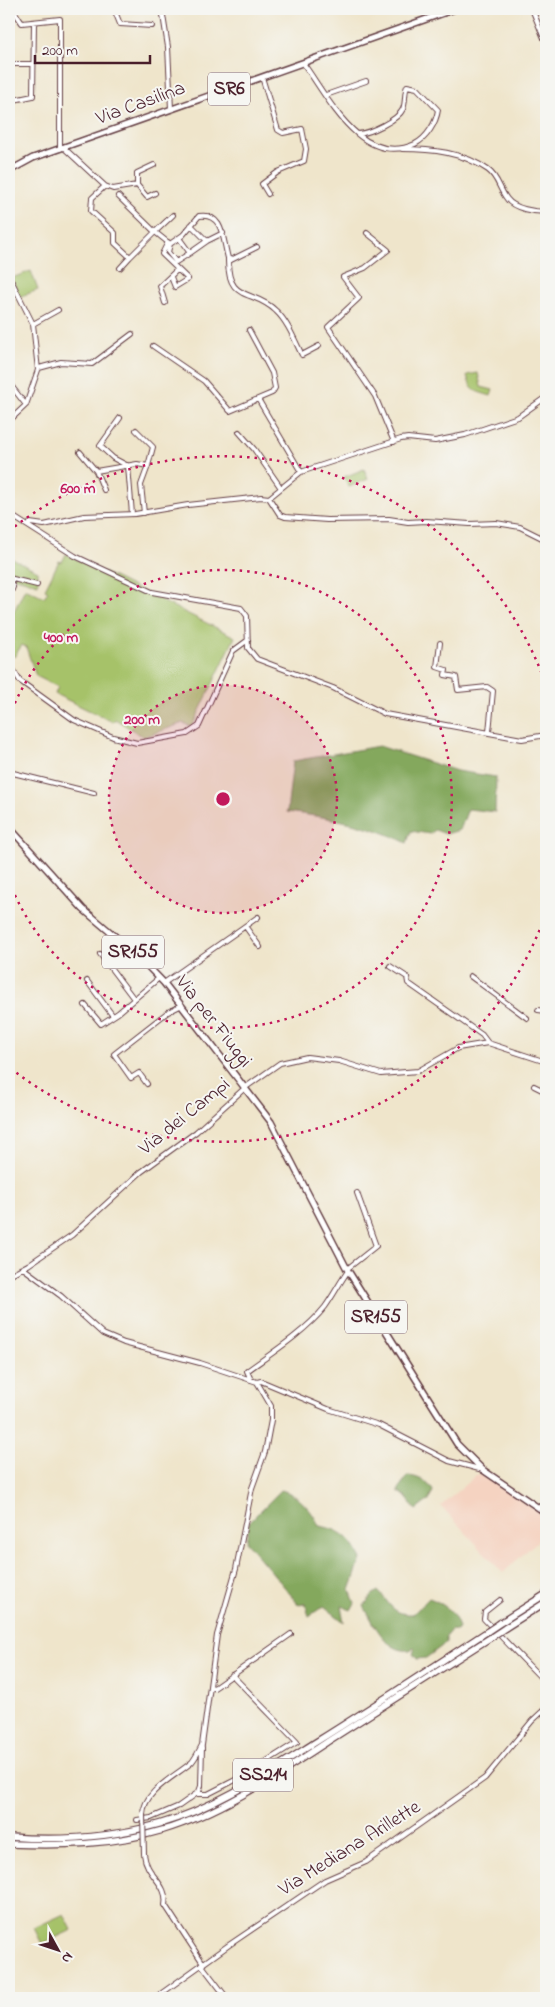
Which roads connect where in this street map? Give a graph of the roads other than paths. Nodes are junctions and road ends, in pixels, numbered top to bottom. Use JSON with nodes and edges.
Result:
{"nodes":[{"id":1,"x":114,"y":9,"type":"edge"},
{"id":2,"x":162,"y":9,"type":"edge"},
{"id":3,"x":453,"y":9,"type":"edge"},
{"id":4,"x":532,"y":9,"type":"edge"},
{"id":5,"x":542,"y":9,"type":"edge"},
{"id":6,"x":9,"y":11,"type":"edge"},
{"id":7,"x":546,"y":21,"type":"edge"},
{"id":8,"x":34,"y":22,"type":"junction"},
{"id":9,"x":152,"y":26,"type":"dead end"},
{"id":10,"x":546,"y":43,"type":"edge"},
{"id":11,"x":303,"y":63,"type":"junction"},
{"id":12,"x":9,"y":64,"type":"edge"},
{"id":13,"x":33,"y":64,"type":"junction"},
{"id":14,"x":262,"y":77,"type":"junction"},
{"id":15,"x":366,"y":81,"type":"dead end"},
{"id":16,"x":326,"y":96,"type":"junction"},
{"id":17,"x":9,"y":101,"type":"edge"},
{"id":18,"x":171,"y":109,"type":"junction"},
{"id":19,"x":358,"y":134,"type":"junction"},
{"id":20,"x":396,"y":147,"type":"junction"},
{"id":21,"x":62,"y":148,"type":"junction"},
{"id":22,"x":154,"y":165,"type":"dead end"},
{"id":23,"x":9,"y":171,"type":"edge"},
{"id":24,"x":137,"y":185,"type":"junction"},
{"id":25,"x":105,"y":186,"type":"junction"},
{"id":26,"x":156,"y":193,"type":"dead end"},
{"id":27,"x":268,"y":194,"type":"dead end"},
{"id":28,"x":118,"y":196,"type":"dead end"},
{"id":29,"x":546,"y":212,"type":"edge"},
{"id":30,"x":173,"y":215,"type":"dead end"},
{"id":31,"x":191,"y":225,"type":"junction"},
{"id":32,"x":156,"y":232,"type":"junction"},
{"id":33,"x":223,"y":233,"type":"junction"},
{"id":34,"x":367,"y":233,"type":"dead end"},
{"id":35,"x":179,"y":238,"type":"junction"},
{"id":36,"x":207,"y":241,"type":"junction"},
{"id":37,"x":169,"y":243,"type":"junction"},
{"id":38,"x":257,"y":247,"type":"dead end"},
{"id":39,"x":190,"y":253,"type":"junction"},
{"id":40,"x":130,"y":257,"type":"junction"},
{"id":41,"x":228,"y":258,"type":"junction"},
{"id":42,"x":120,"y":268,"type":"dead end"},
{"id":43,"x":178,"y":269,"type":"junction"},
{"id":44,"x":171,"y":277,"type":"junction"},
{"id":45,"x":11,"y":280,"type":"dead end"},
{"id":46,"x":165,"y":303,"type":"dead end"},
{"id":47,"x":58,"y":310,"type":"dead end"},
{"id":48,"x":33,"y":324,"type":"junction"},
{"id":49,"x":249,"y":330,"type":"dead end"},
{"id":50,"x":132,"y":334,"type":"dead end"},
{"id":51,"x":153,"y":346,"type":"dead end"},
{"id":52,"x":319,"y":346,"type":"dead end"},
{"id":53,"x":39,"y":368,"type":"junction"},
{"id":54,"x":9,"y":383,"type":"edge"},
{"id":55,"x":546,"y":397,"type":"edge"},
{"id":56,"x":258,"y":399,"type":"junction"},
{"id":57,"x":26,"y":405,"type":"junction"},
{"id":58,"x":120,"y":418,"type":"dead end"},
{"id":59,"x":9,"y":421,"type":"edge"},
{"id":60,"x":136,"y":430,"type":"dead end"},
{"id":61,"x":239,"y":432,"type":"dead end"},
{"id":62,"x":394,"y":442,"type":"junction"},
{"id":63,"x":80,"y":452,"type":"dead end"},
{"id":64,"x":128,"y":466,"type":"junction"},
{"id":65,"x":148,"y":466,"type":"junction"},
{"id":66,"x":96,"y":471,"type":"junction"},
{"id":67,"x":301,"y":472,"type":"junction"},
{"id":68,"x":281,"y":488,"type":"junction"},
{"id":69,"x":104,"y":490,"type":"dead end"},
{"id":70,"x":269,"y":498,"type":"junction"},
{"id":71,"x":144,"y":513,"type":"junction"},
{"id":72,"x":9,"y":514,"type":"edge"},
{"id":73,"x":132,"y":514,"type":"junction"},
{"id":74,"x":24,"y":522,"type":"junction"},
{"id":75,"x":546,"y":539,"type":"edge"},
{"id":76,"x":9,"y":579,"type":"edge"},
{"id":77,"x":37,"y":585,"type":"dead end"},
{"id":78,"x":9,"y":597,"type":"edge"},
{"id":79,"x":248,"y":640,"type":"junction"},
{"id":80,"x":440,"y":643,"type":"dead end"},
{"id":81,"x":241,"y":646,"type":"junction"},
{"id":82,"x":250,"y":651,"type":"junction"},
{"id":83,"x":9,"y":663,"type":"edge"},
{"id":84,"x":489,"y":732,"type":"junction"},
{"id":85,"x":546,"y":735,"type":"edge"},
{"id":86,"x":9,"y":772,"type":"edge"},
{"id":87,"x":94,"y":793,"type":"dead end"},
{"id":88,"x":9,"y":826,"type":"edge"},
{"id":89,"x":258,"y":917,"type":"dead end"},
{"id":90,"x":244,"y":926,"type":"junction"},
{"id":91,"x":260,"y":948,"type":"dead end"},
{"id":92,"x":100,"y":954,"type":"dead end"},
{"id":93,"x":390,"y":966,"type":"dead end"},
{"id":94,"x":470,"y":976,"type":"dead end"},
{"id":95,"x":159,"y":978,"type":"junction"},
{"id":96,"x":87,"y":981,"type":"dead end"},
{"id":97,"x":164,"y":983,"type":"junction"},
{"id":98,"x":134,"y":999,"type":"junction"},
{"id":99,"x":86,"y":1005,"type":"dead end"},
{"id":100,"x":182,"y":1005,"type":"junction"},
{"id":101,"x":538,"y":1010,"type":"dead end"},
{"id":102,"x":546,"y":1011,"type":"edge"},
{"id":103,"x":113,"y":1016,"type":"junction"},
{"id":104,"x":527,"y":1018,"type":"dead end"},
{"id":105,"x":488,"y":1043,"type":"junction"},
{"id":106,"x":546,"y":1062,"type":"edge"},
{"id":107,"x":147,"y":1084,"type":"dead end"},
{"id":108,"x":534,"y":1086,"type":"dead end"},
{"id":109,"x":246,"y":1087,"type":"junction"},
{"id":110,"x":546,"y":1092,"type":"edge"},
{"id":111,"x":357,"y":1193,"type":"dead end"},
{"id":112,"x":23,"y":1268,"type":"junction"},
{"id":113,"x":347,"y":1270,"type":"junction"},
{"id":114,"x":9,"y":1276,"type":"edge"},
{"id":115,"x":251,"y":1380,"type":"junction"},
{"id":116,"x":257,"y":1382,"type":"junction"},
{"id":117,"x":483,"y":1470,"type":"junction"},
{"id":118,"x":546,"y":1510,"type":"edge"},
{"id":119,"x":546,"y":1594,"type":"edge"},
{"id":120,"x":500,"y":1600,"type":"dead end"},
{"id":121,"x":546,"y":1602,"type":"edge"},
{"id":122,"x":291,"y":1634,"type":"dead end"},
{"id":123,"x":232,"y":1676,"type":"junction"},
{"id":124,"x":546,"y":1682,"type":"edge"},
{"id":125,"x":210,"y":1687,"type":"junction"},
{"id":126,"x":546,"y":1708,"type":"edge"},
{"id":127,"x":202,"y":1745,"type":"junction"},
{"id":128,"x":198,"y":1794,"type":"junction"},
{"id":129,"x":137,"y":1820,"type":"dead end"},
{"id":130,"x":9,"y":1837,"type":"edge"},
{"id":131,"x":9,"y":1844,"type":"edge"},
{"id":132,"x":202,"y":1963,"type":"junction"},
{"id":133,"x":154,"y":1998,"type":"edge"},
{"id":134,"x":227,"y":1998,"type":"edge"}],
"edges":[{"from":1,"to":9,"type":"street"},
{"from":2,"to":18,"type":"street"},
{"from":3,"to":11,"type":"main road","name":"Via Casilina","number":"SR6"},
{"from":4,"to":10,"type":"street"},
{"from":5,"to":7,"type":"street"},
{"from":6,"to":8,"type":"street"},
{"from":8,"to":13,"type":"street"},
{"from":8,"to":21,"type":"street"},
{"from":11,"to":14,"type":"main road","name":"Via Casilina","number":"SR6"},
{"from":11,"to":16,"type":"street"},
{"from":12,"to":13,"type":"street"},
{"from":13,"to":17,"type":"street"},
{"from":14,"to":18,"type":"main road","name":"Via Casilina","number":"SR6"},
{"from":14,"to":27,"type":"street"},
{"from":15,"to":16,"type":"street"},
{"from":16,"to":19,"type":"street"},
{"from":18,"to":21,"type":"main road","name":"Via Casilina","number":"SR6"},
{"from":19,"to":20,"type":"street"},
{"from":19,"to":20,"type":"street"},
{"from":20,"to":29,"type":"street"},
{"from":21,"to":23,"type":"main road","name":"Via Casilina","number":"SR6"},
{"from":21,"to":25,"type":"street"},
{"from":22,"to":24,"type":"street"},
{"from":24,"to":25,"type":"street"},
{"from":24,"to":26,"type":"street"},
{"from":25,"to":40,"type":"street"},
{"from":28,"to":32,"type":"street"},
{"from":30,"to":32,"type":"street"},
{"from":31,"to":33,"type":"street"},
{"from":31,"to":35,"type":"street"},
{"from":31,"to":36,"type":"street"},
{"from":32,"to":37,"type":"street"},
{"from":32,"to":40,"type":"street"},
{"from":33,"to":36,"type":"street"},
{"from":33,"to":41,"type":"street"},
{"from":34,"to":62,"type":"street"},
{"from":35,"to":37,"type":"street"},
{"from":35,"to":39,"type":"street"},
{"from":36,"to":39,"type":"street"},
{"from":37,"to":39,"type":"street"},
{"from":37,"to":43,"type":"street"},
{"from":38,"to":41,"type":"street"},
{"from":40,"to":42,"type":"street"},
{"from":41,"to":52,"type":"street"},
{"from":43,"to":44,"type":"street"},
{"from":43,"to":44,"type":"street"},
{"from":44,"to":46,"type":"street"},
{"from":45,"to":48,"type":"street"},
{"from":47,"to":48,"type":"street"},
{"from":48,"to":53,"type":"street"},
{"from":49,"to":56,"type":"street"},
{"from":50,"to":53,"type":"street"},
{"from":51,"to":56,"type":"street"},
{"from":53,"to":57,"type":"street"},
{"from":54,"to":57,"type":"street"},
{"from":55,"to":62,"type":"street"},
{"from":56,"to":67,"type":"street"},
{"from":57,"to":59,"type":"street"},
{"from":58,"to":64,"type":"street"},
{"from":60,"to":65,"type":"street"},
{"from":61,"to":68,"type":"street"},
{"from":62,"to":67,"type":"street"},
{"from":63,"to":66,"type":"street"},
{"from":64,"to":65,"type":"street"},
{"from":64,"to":66,"type":"street"},
{"from":64,"to":73,"type":"street"},
{"from":65,"to":71,"type":"street"},
{"from":66,"to":69,"type":"street"},
{"from":67,"to":68,"type":"street"},
{"from":68,"to":70,"type":"street"},
{"from":70,"to":71,"type":"street"},
{"from":70,"to":75,"type":"street"},
{"from":71,"to":73,"type":"street"},
{"from":72,"to":74,"type":"street"},
{"from":73,"to":74,"type":"street"},
{"from":74,"to":79,"type":"street"},
{"from":76,"to":77,"type":"street"},
{"from":76,"to":78,"type":"street"},
{"from":79,"to":81,"type":"street"},
{"from":79,"to":82,"type":"street"},
{"from":80,"to":84,"type":"street"},
{"from":81,"to":82,"type":"street"},
{"from":81,"to":83,"type":"street"},
{"from":82,"to":84,"type":"street"},
{"from":84,"to":85,"type":"street"},
{"from":86,"to":87,"type":"street"},
{"from":88,"to":95,"type":"main road","name":"Via per Fiuggi","number":"SR155"},
{"from":89,"to":90,"type":"street"},
{"from":90,"to":91,"type":"street"},
{"from":90,"to":97,"type":"street"},
{"from":92,"to":98,"type":"street"},
{"from":93,"to":105,"type":"street"},
{"from":94,"to":104,"type":"street"},
{"from":95,"to":97,"type":"main road","name":"Via per Fiuggi","number":"SR155"},
{"from":95,"to":98,"type":"street"},
{"from":96,"to":103,"type":"street"},
{"from":97,"to":100,"type":"main road","name":"Via per Fiuggi","number":"SR155"},
{"from":98,"to":103,"type":"street"},
{"from":99,"to":103,"type":"street"},
{"from":100,"to":107,"type":"street"},
{"from":100,"to":109,"type":"main road","name":"Via per Fiuggi","number":"SR155"},
{"from":101,"to":102,"type":"street"},
{"from":105,"to":106,"type":"street","name":"Via dei Campi"},
{"from":105,"to":109,"type":"street","name":"Via dei Campi"},
{"from":108,"to":110,"type":"street"},
{"from":109,"to":112,"type":"street","name":"Via dei Campi"},
{"from":109,"to":113,"type":"main road","number":"SR155"},
{"from":111,"to":113,"type":"street"},
{"from":112,"to":114,"type":"street","name":"Via dei Campi"},
{"from":112,"to":115,"type":"street"},
{"from":113,"to":115,"type":"street"},
{"from":113,"to":117,"type":"main road","number":"SR155"},
{"from":115,"to":116,"type":"street"},
{"from":116,"to":117,"type":"street"},
{"from":116,"to":125,"type":"street"},
{"from":117,"to":118,"type":"main road","number":"SR155"},
{"from":119,"to":130,"type":"highway","number":"SS214","bridge":true},
{"from":120,"to":124,"type":"street"},
{"from":121,"to":131,"type":"highway","number":"SS214","bridge":true},
{"from":122,"to":123,"type":"street"},
{"from":123,"to":125,"type":"street"},
{"from":123,"to":128,"type":"street"},
{"from":125,"to":127,"type":"street"},
{"from":126,"to":132,"type":"street","name":"Via Mediana Arillette"},
{"from":127,"to":128,"type":"street"},
{"from":127,"to":132,"type":"street","bridge":true},
{"from":128,"to":129,"type":"street"},
{"from":132,"to":133,"type":"street","name":"Via Mediana Arillette"},
{"from":132,"to":134,"type":"street"}]}
